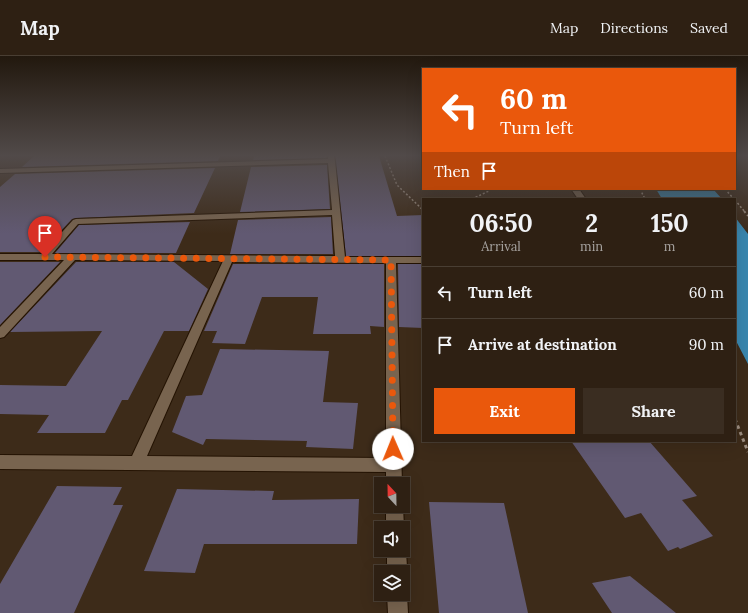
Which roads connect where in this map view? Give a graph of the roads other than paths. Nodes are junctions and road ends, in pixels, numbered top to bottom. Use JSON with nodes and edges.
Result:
{"nodes":[{"id":1,"x":334,"y":182,"type":"edge"},
{"id":2,"x":337,"y":212,"type":"junction"},
{"id":3,"x":0,"y":256,"type":"edge"},
{"id":4,"x":45,"y":257,"type":"junction"},
{"id":5,"x":73,"y":257,"type":"junction"},
{"id":6,"x":229,"y":258,"type":"junction"},
{"id":7,"x":340,"y":260,"type":"junction"},
{"id":8,"x":391,"y":260,"type":"junction"},
{"id":9,"x":422,"y":260,"type":"edge"},
{"id":10,"x":0,"y":334,"type":"edge"},
{"id":11,"x":0,"y":462,"type":"edge"},
{"id":12,"x":136,"y":464,"type":"junction"},
{"id":13,"x":394,"y":465,"type":"junction"},
{"id":14,"x":394,"y":477,"type":"edge"},
{"id":15,"x":397,"y":601,"type":"edge"},
{"id":16,"x":398,"y":613,"type":"edge"}],
"edges":[{"from":1,"to":2,"type":"street"},
{"from":2,"to":4,"type":"street"},
{"from":2,"to":7,"type":"street"},
{"from":3,"to":4,"type":"street"},
{"from":4,"to":5,"type":"street"},
{"from":5,"to":6,"type":"street"},
{"from":5,"to":10,"type":"street"},
{"from":6,"to":7,"type":"street"},
{"from":6,"to":12,"type":"street"},
{"from":7,"to":8,"type":"street"},
{"from":8,"to":9,"type":"street"},
{"from":8,"to":13,"type":"street"},
{"from":11,"to":12,"type":"street"},
{"from":12,"to":13,"type":"street"},
{"from":13,"to":14,"type":"street"},
{"from":15,"to":16,"type":"street"}]}
